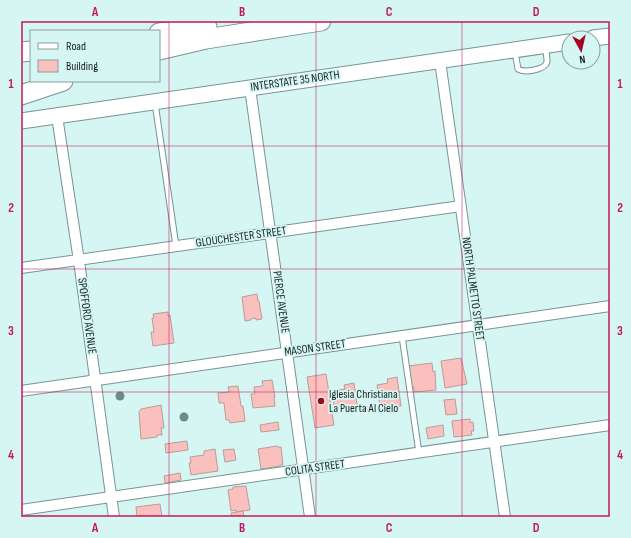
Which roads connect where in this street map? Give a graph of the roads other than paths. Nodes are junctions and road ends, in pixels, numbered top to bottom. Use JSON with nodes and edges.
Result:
{"nodes":[{"id":1,"x":248,"y":21,"type":"edge"},
{"id":2,"x":321,"y":21,"type":"edge"},
{"id":3,"x":160,"y":33,"type":"edge"},
{"id":4,"x":561,"y":43,"type":"edge"},
{"id":5,"x":545,"y":45,"type":"junction"},
{"id":6,"x":160,"y":50,"type":"edge"},
{"id":7,"x":515,"y":50,"type":"junction"},
{"id":8,"x":440,"y":61,"type":"junction"},
{"id":9,"x":60,"y":82,"type":"edge"},
{"id":10,"x":250,"y":88,"type":"junction"},
{"id":11,"x":21,"y":95,"type":"edge"},
{"id":12,"x":155,"y":101,"type":"junction"},
{"id":13,"x":57,"y":116,"type":"junction"},
{"id":14,"x":21,"y":121,"type":"edge"},
{"id":15,"x":461,"y":206,"type":"junction"},
{"id":16,"x":271,"y":232,"type":"junction"},
{"id":17,"x":176,"y":246,"type":"junction"},
{"id":18,"x":79,"y":260,"type":"junction"},
{"id":19,"x":21,"y":268,"type":"edge"},
{"id":20,"x":610,"y":306,"type":"edge"},
{"id":21,"x":478,"y":325,"type":"junction"},
{"id":22,"x":402,"y":336,"type":"junction"},
{"id":23,"x":287,"y":352,"type":"junction"},
{"id":24,"x":96,"y":381,"type":"junction"},
{"id":25,"x":21,"y":392,"type":"edge"},
{"id":26,"x":610,"y":425,"type":"edge"},
{"id":27,"x":495,"y":442,"type":"junction"},
{"id":28,"x":419,"y":453,"type":"junction"},
{"id":29,"x":304,"y":469,"type":"junction"},
{"id":30,"x":111,"y":498,"type":"junction"},
{"id":31,"x":21,"y":510,"type":"edge"},
{"id":32,"x":114,"y":517,"type":"edge"},
{"id":33,"x":310,"y":517,"type":"edge"},
{"id":34,"x":505,"y":517,"type":"edge"}],
"edges":[{"from":1,"to":3,"type":"highway"},
{"from":2,"to":6,"type":"highway"},
{"from":4,"to":5,"type":"main road","name":"INTERSTATE 35 NORTH"},
{"from":5,"to":7,"type":"main road","name":"INTERSTATE 35 NORTH"},
{"from":5,"to":7,"type":"lane"},
{"from":7,"to":8,"type":"main road","name":"INTERSTATE 35 NORTH"},
{"from":8,"to":10,"type":"main road","name":"INTERSTATE 35 NORTH"},
{"from":8,"to":15,"type":"street","name":"NORTH PALMETTO STREET"},
{"from":9,"to":11,"type":"highway"},
{"from":10,"to":12,"type":"main road","name":"INTERSTATE 35 NORTH"},
{"from":10,"to":16,"type":"street","name":"PIERCE AVENUE"},
{"from":12,"to":13,"type":"main road","name":"INTERSTATE 35 NORTH"},
{"from":12,"to":17,"type":"lane"},
{"from":13,"to":14,"type":"main road","name":"INTERSTATE 35 NORTH"},
{"from":13,"to":18,"type":"street","name":"SPOFFORD AVENUE"},
{"from":15,"to":16,"type":"street","name":"GLOUCHESTER STREET"},
{"from":15,"to":21,"type":"street","name":"NORTH PALMETTO STREET"},
{"from":16,"to":17,"type":"street","name":"GLOUCHESTER STREET"},
{"from":16,"to":23,"type":"street","name":"PIERCE AVENUE"},
{"from":17,"to":18,"type":"street","name":"GLOUCHESTER STREET"},
{"from":18,"to":19,"type":"street","name":"GLOUCHESTER STREET"},
{"from":18,"to":24,"type":"street","name":"SPOFFORD AVENUE"},
{"from":20,"to":21,"type":"street","name":"MASON STREET"},
{"from":21,"to":22,"type":"street","name":"MASON STREET"},
{"from":21,"to":27,"type":"street","name":"NORTH PALMETTO STREET"},
{"from":22,"to":23,"type":"street","name":"MASON STREET"},
{"from":22,"to":28,"type":"lane"},
{"from":23,"to":24,"type":"street","name":"MASON STREET"},
{"from":23,"to":29,"type":"street","name":"PIERCE AVENUE"},
{"from":24,"to":25,"type":"street","name":"MASON STREET"},
{"from":24,"to":30,"type":"street","name":"SPOFFORD AVENUE"},
{"from":26,"to":27,"type":"street","name":"COLITA STREET"},
{"from":27,"to":28,"type":"street","name":"COLITA STREET"},
{"from":27,"to":34,"type":"street","name":"NORTH PALMETTO STREET"},
{"from":28,"to":29,"type":"street","name":"COLITA STREET"},
{"from":29,"to":30,"type":"street","name":"COLITA STREET"},
{"from":29,"to":33,"type":"street","name":"PIERCE AVENUE"},
{"from":30,"to":31,"type":"street","name":"COLITA STREET"},
{"from":30,"to":32,"type":"street","name":"SPOFFORD AVENUE"}]}
